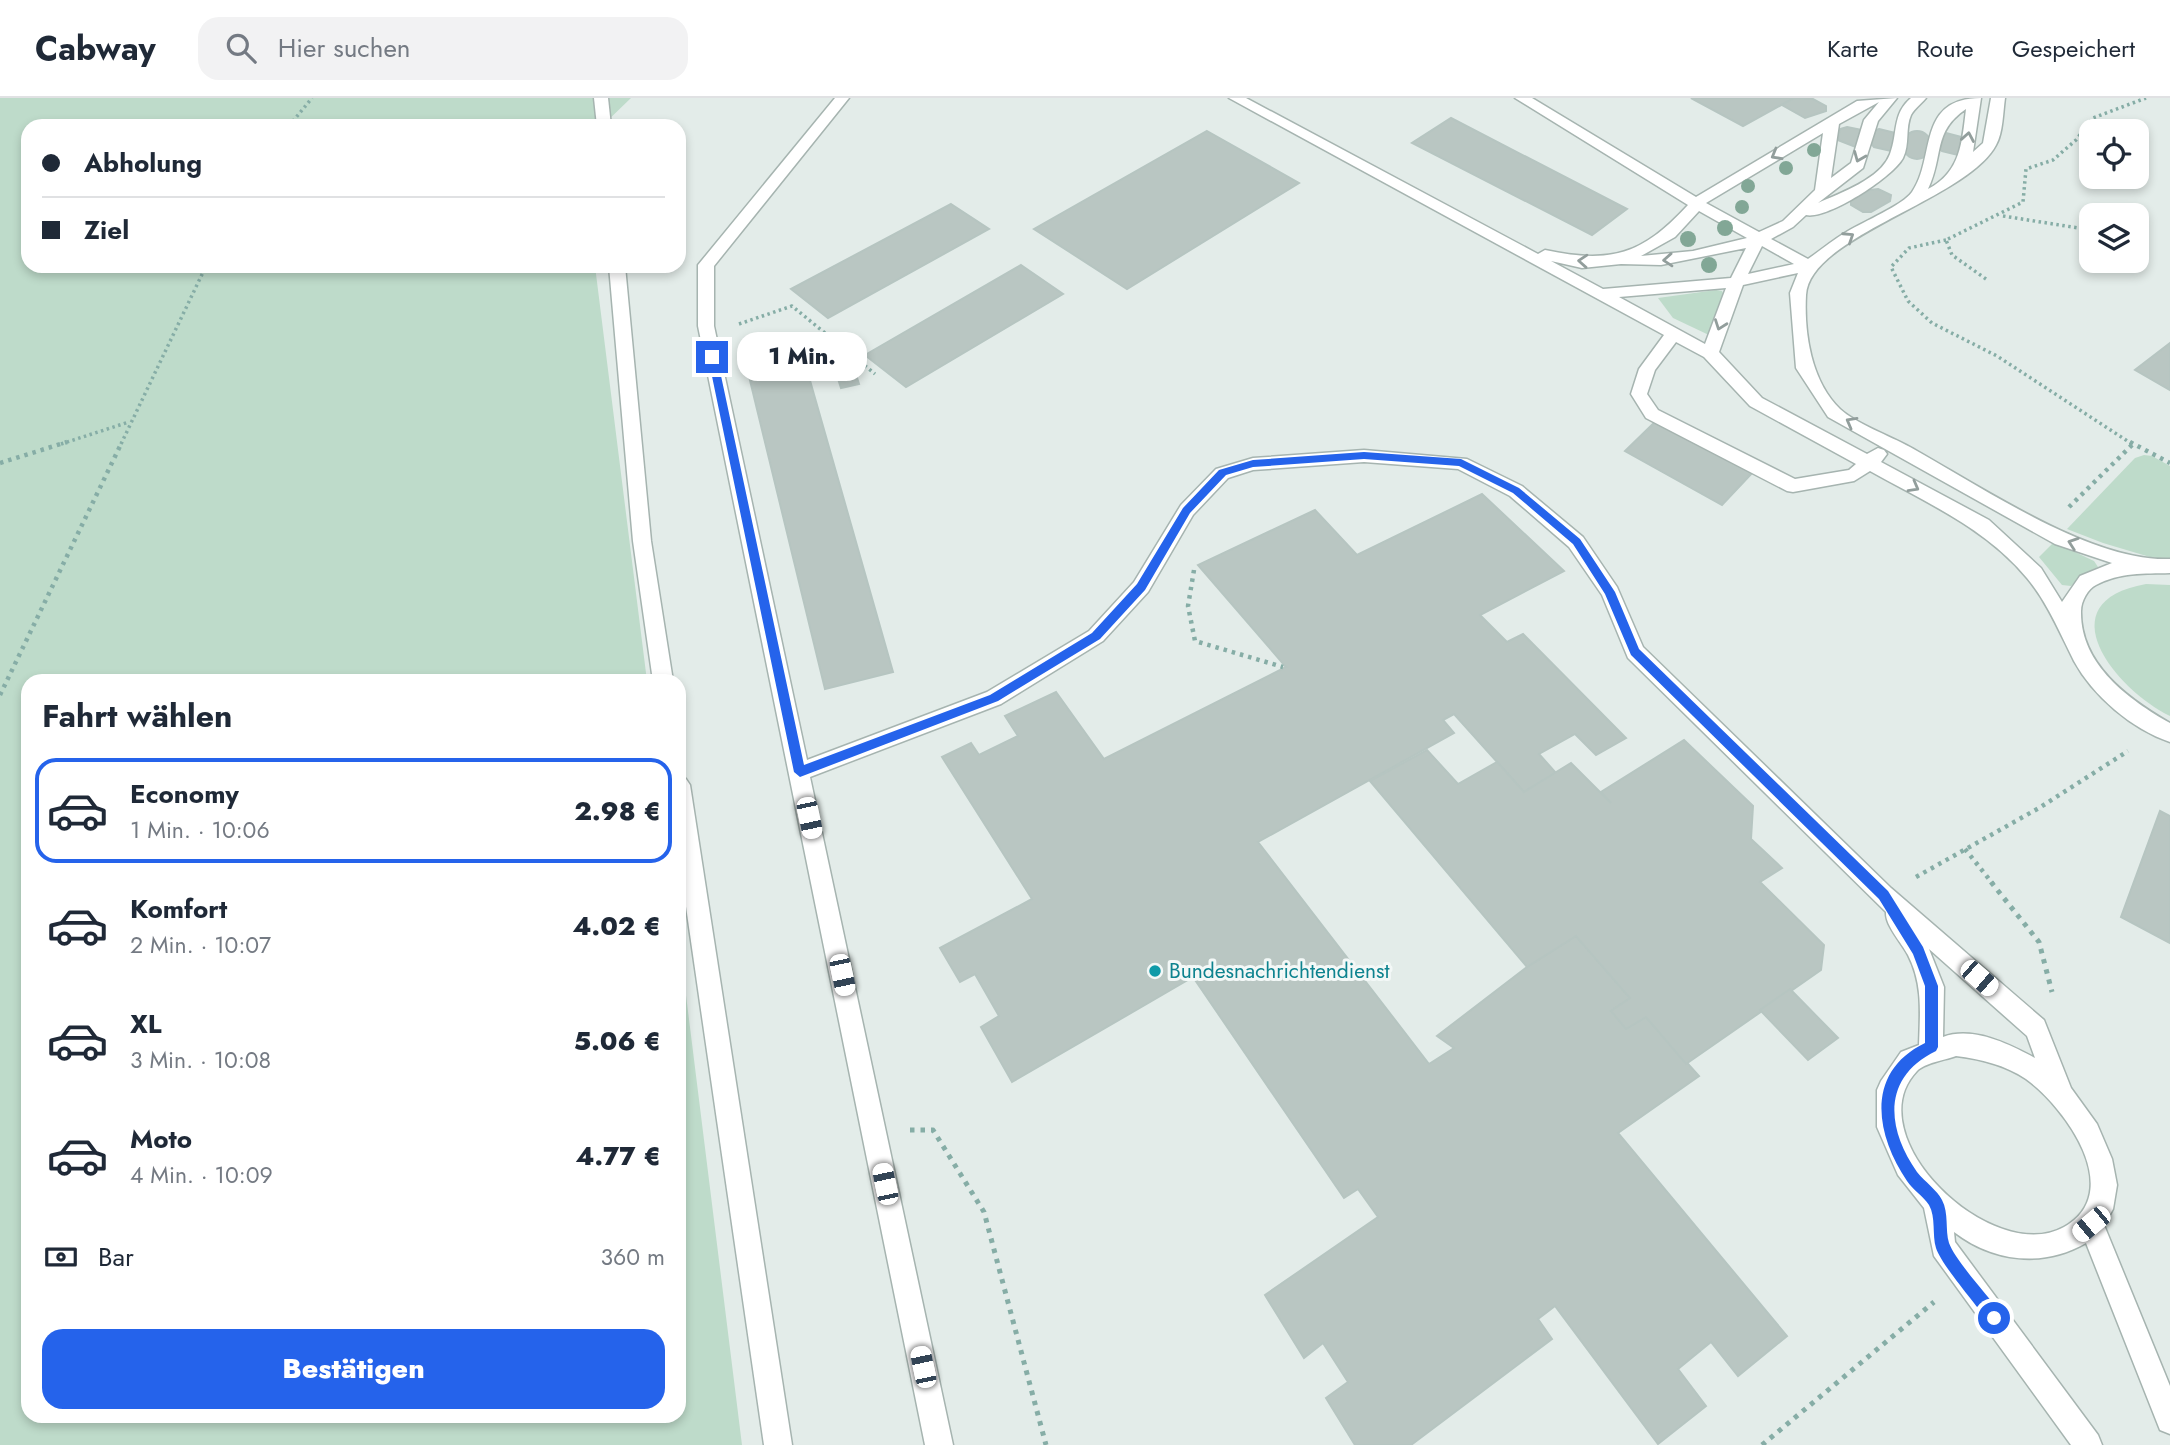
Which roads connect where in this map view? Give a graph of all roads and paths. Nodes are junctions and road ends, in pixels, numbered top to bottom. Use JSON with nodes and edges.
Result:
{"nodes":[{"id":1,"x":312,"y":98,"type":"edge"},
{"id":2,"x":601,"y":98,"type":"edge"},
{"id":3,"x":842,"y":98,"type":"edge"},
{"id":4,"x":1236,"y":98,"type":"edge"},
{"id":5,"x":1522,"y":98,"type":"edge"},
{"id":6,"x":1878,"y":98,"type":"edge"},
{"id":7,"x":1890,"y":98,"type":"edge"},
{"id":8,"x":1919,"y":98,"type":"edge"},
{"id":9,"x":1973,"y":98,"type":"edge"},
{"id":10,"x":1998,"y":98,"type":"edge"},
{"id":11,"x":2146,"y":98,"type":"edge"},
{"id":12,"x":295,"y":119,"type":"edge"},
{"id":13,"x":603,"y":119,"type":"edge"},
{"id":14,"x":1832,"y":122,"type":"junction"},
{"id":15,"x":1962,"y":171,"type":"junction"},
{"id":16,"x":1822,"y":191,"type":"junction"},
{"id":17,"x":1917,"y":197,"type":"junction"},
{"id":18,"x":1697,"y":204,"type":"junction"},
{"id":19,"x":2002,"y":216,"type":"junction"},
{"id":20,"x":1788,"y":224,"type":"junction"},
{"id":21,"x":2079,"y":228,"type":"edge"},
{"id":22,"x":1758,"y":239,"type":"junction"},
{"id":23,"x":1946,"y":240,"type":"junction"},
{"id":24,"x":1521,"y":251,"type":"junction"},
{"id":25,"x":1643,"y":255,"type":"junction"},
{"id":26,"x":1809,"y":266,"type":"junction"},
{"id":27,"x":203,"y":273,"type":"edge"},
{"id":28,"x":618,"y":273,"type":"edge"},
{"id":29,"x":1986,"y":279,"type":"dead end"},
{"id":30,"x":1736,"y":282,"type":"junction"},
{"id":31,"x":1636,"y":289,"type":"junction"},
{"id":32,"x":1602,"y":294,"type":"junction"},
{"id":33,"x":1637,"y":313,"type":"junction"},
{"id":34,"x":707,"y":331,"type":"junction"},
{"id":35,"x":1674,"y":333,"type":"junction"},
{"id":36,"x":1710,"y":353,"type":"junction"},
{"id":37,"x":875,"y":374,"type":"dead end"},
{"id":38,"x":130,"y":422,"type":"junction"},
{"id":39,"x":1889,"y":443,"type":"junction"},
{"id":40,"x":2133,"y":444,"type":"junction"},
{"id":41,"x":0,"y":463,"type":"edge"},
{"id":42,"x":1869,"y":463,"type":"junction"},
{"id":43,"x":2170,"y":463,"type":"edge"},
{"id":44,"x":2046,"y":530,"type":"junction"},
{"id":45,"x":1198,"y":559,"type":"dead end"},
{"id":46,"x":2137,"y":564,"type":"junction"},
{"id":47,"x":2170,"y":566,"type":"edge"},
{"id":48,"x":2069,"y":630,"type":"junction"},
{"id":49,"x":1283,"y":667,"type":"dead end"},
{"id":50,"x":662,"y":674,"type":"edge"},
{"id":51,"x":0,"y":695,"type":"edge"},
{"id":52,"x":2162,"y":730,"type":"edge"},
{"id":53,"x":800,"y":772,"type":"junction"},
{"id":54,"x":686,"y":831,"type":"edge"},
{"id":55,"x":1965,"y":849,"type":"junction"},
{"id":56,"x":1883,"y":895,"type":"junction"},
{"id":57,"x":2036,"y":1028,"type":"junction"},
{"id":58,"x":1931,"y":1047,"type":"junction"},
{"id":59,"x":2061,"y":1093,"type":"junction"},
{"id":60,"x":874,"y":1131,"type":"junction"},
{"id":61,"x":1937,"y":1204,"type":"junction"},
{"id":62,"x":2091,"y":1224,"type":"junction"},
{"id":63,"x":1965,"y":1277,"type":"junction"},
{"id":64,"x":2170,"y":1420,"type":"edge"},
{"id":65,"x":779,"y":1445,"type":"edge"},
{"id":66,"x":939,"y":1445,"type":"edge"},
{"id":67,"x":1046,"y":1445,"type":"edge"},
{"id":68,"x":1762,"y":1445,"type":"edge"},
{"id":69,"x":2088,"y":1445,"type":"edge"}],
"edges":[{"from":1,"to":12,"type":"path"},
{"from":2,"to":13,"type":"lane"},
{"from":3,"to":34,"type":"lane"},
{"from":4,"to":24,"type":"lane"},
{"from":5,"to":18,"type":"lane"},
{"from":6,"to":14,"type":"lane"},
{"from":7,"to":16,"type":"lane","one_way":true},
{"from":8,"to":20,"type":"lane"},
{"from":15,"to":9,"type":"lane","one_way":true},
{"from":9,"to":17,"type":"lane"},
{"from":10,"to":15,"type":"lane"},
{"from":11,"to":19,"type":"path"},
{"from":14,"to":16,"type":"lane"},
{"from":14,"to":18,"type":"lane","one_way":true},
{"from":15,"to":17,"type":"lane"},
{"from":16,"to":20,"type":"lane"},
{"from":26,"to":17,"type":"lane","one_way":true},
{"from":18,"to":22,"type":"lane"},
{"from":18,"to":25,"type":"lane"},
{"from":19,"to":21,"type":"path"},
{"from":19,"to":23,"type":"path"},
{"from":20,"to":22,"type":"lane"},
{"from":22,"to":25,"type":"lane","one_way":true},
{"from":22,"to":26,"type":"lane"},
{"from":22,"to":30,"type":"lane"},
{"from":23,"to":29,"type":"path"},
{"from":23,"to":40,"type":"path"},
{"from":25,"to":24,"type":"lane","one_way":true},
{"from":24,"to":32,"type":"lane"},
{"from":25,"to":31,"type":"lane"},
{"from":26,"to":30,"type":"lane"},
{"from":39,"to":26,"type":"lane","one_way":true},
{"from":27,"to":38,"type":"path"},
{"from":28,"to":50,"type":"lane"},
{"from":30,"to":31,"type":"lane"},
{"from":30,"to":36,"type":"lane","one_way":true},
{"from":31,"to":32,"type":"lane"},
{"from":31,"to":33,"type":"lane"},
{"from":32,"to":33,"type":"lane"},
{"from":33,"to":35,"type":"lane"},
{"from":34,"to":37,"type":"path"},
{"from":34,"to":53,"type":"lane"},
{"from":35,"to":36,"type":"lane"},
{"from":35,"to":42,"type":"lane"},
{"from":36,"to":42,"type":"lane"},
{"from":38,"to":41,"type":"path"},
{"from":38,"to":51,"type":"path"},
{"from":39,"to":42,"type":"lane"},
{"from":39,"to":44,"type":"lane"},
{"from":40,"to":43,"type":"path"},
{"from":40,"to":44,"type":"path"},
{"from":42,"to":48,"type":"lane","one_way":true},
{"from":46,"to":44,"type":"lane","one_way":true},
{"from":45,"to":49,"type":"path"},
{"from":46,"to":47,"type":"lane"},
{"from":46,"to":48,"type":"lane"},
{"from":48,"to":52,"type":"lane"},
{"from":52,"to":55,"type":"path"},
{"from":53,"to":56,"type":"lane"},
{"from":53,"to":60,"type":"lane"},
{"from":54,"to":65,"type":"lane"},
{"from":55,"to":56,"type":"path"},
{"from":55,"to":57,"type":"path"},
{"from":56,"to":57,"type":"lane"},
{"from":56,"to":58,"type":"lane"},
{"from":57,"to":59,"type":"lane"},
{"from":58,"to":59,"type":"lane"},
{"from":58,"to":61,"type":"lane"},
{"from":59,"to":62,"type":"lane"},
{"from":60,"to":66,"type":"lane"},
{"from":60,"to":67,"type":"path"},
{"from":61,"to":62,"type":"lane"},
{"from":61,"to":63,"type":"lane"},
{"from":62,"to":64,"type":"lane"},
{"from":63,"to":68,"type":"path"},
{"from":63,"to":69,"type":"lane"}]}
